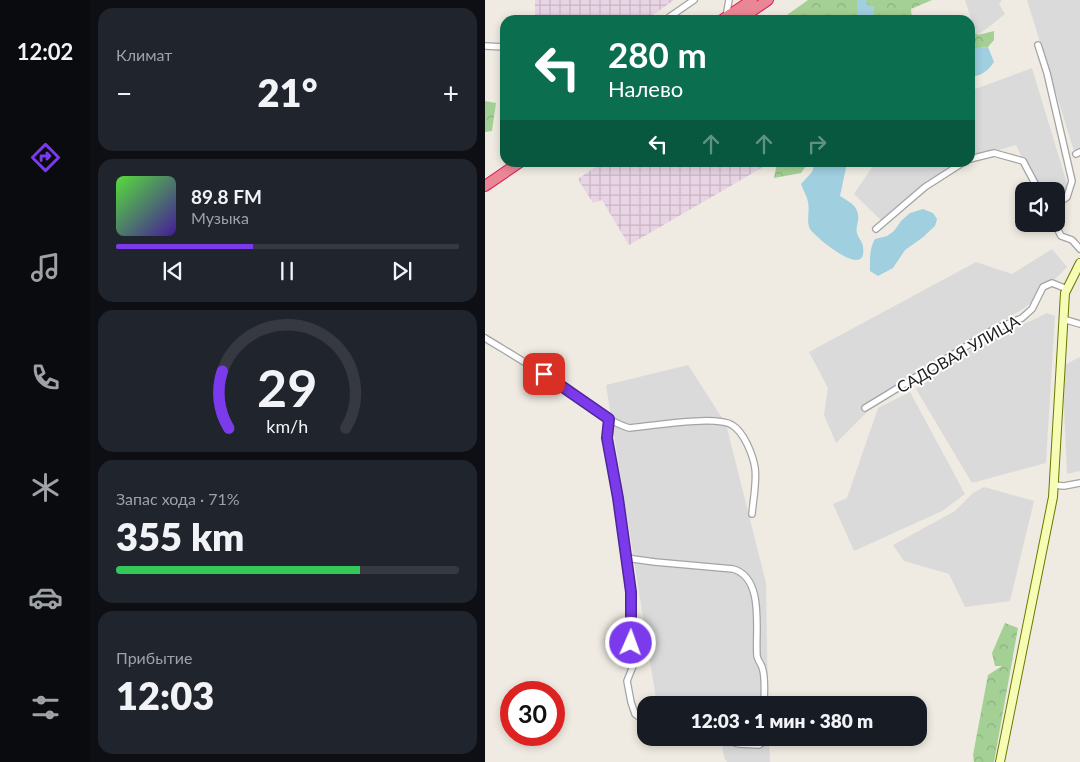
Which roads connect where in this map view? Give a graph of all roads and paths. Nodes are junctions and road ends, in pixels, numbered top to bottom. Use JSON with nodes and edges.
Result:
{"nodes":[{"id":1,"x":693,"y":0,"type":"edge"},
{"id":2,"x":729,"y":0,"type":"edge"},
{"id":3,"x":752,"y":0,"type":"edge"},
{"id":4,"x":769,"y":0,"type":"edge"},
{"id":5,"x":672,"y":15,"type":"edge"},
{"id":6,"x":725,"y":15,"type":"edge"},
{"id":7,"x":730,"y":15,"type":"edge"},
{"id":8,"x":746,"y":15,"type":"edge"},
{"id":9,"x":1038,"y":45,"type":"dead end"},
{"id":10,"x":485,"y":46,"type":"edge"},
{"id":11,"x":500,"y":47,"type":"edge"},
{"id":12,"x":975,"y":159,"type":"edge"},
{"id":13,"x":513,"y":167,"type":"edge"},
{"id":14,"x":957,"y":167,"type":"edge"},
{"id":15,"x":1034,"y":182,"type":"edge"},
{"id":16,"x":485,"y":186,"type":"edge"},
{"id":17,"x":1065,"y":198,"type":"edge"},
{"id":18,"x":876,"y":229,"type":"dead end"},
{"id":19,"x":1059,"y":232,"type":"edge"},
{"id":20,"x":1080,"y":249,"type":"edge"},
{"id":21,"x":1080,"y":263,"type":"edge"},
{"id":22,"x":1067,"y":289,"type":"junction"},
{"id":23,"x":1063,"y":319,"type":"junction"},
{"id":24,"x":1080,"y":324,"type":"edge"},
{"id":25,"x":485,"y":338,"type":"edge"},
{"id":26,"x":865,"y":408,"type":"dead end"},
{"id":27,"x":609,"y":419,"type":"junction"},
{"id":28,"x":1080,"y":483,"type":"edge"},
{"id":29,"x":1053,"y":484,"type":"junction"},
{"id":30,"x":752,"y":514,"type":"dead end"},
{"id":31,"x":625,"y":556,"type":"junction"},
{"id":32,"x":764,"y":696,"type":"edge"},
{"id":33,"x":637,"y":716,"type":"edge"},
{"id":34,"x":1000,"y":762,"type":"edge"}],
"edges":[{"from":1,"to":5,"type":"street"},
{"from":2,"to":6,"type":"street"},
{"from":3,"to":7,"type":"highway"},
{"from":4,"to":8,"type":"highway"},
{"from":9,"to":17,"type":"street"},
{"from":10,"to":11,"type":"street"},
{"from":12,"to":15,"type":"street"},
{"from":13,"to":16,"type":"highway"},
{"from":14,"to":18,"type":"street"},
{"from":19,"to":20,"type":"street"},
{"from":21,"to":22,"type":"street"},
{"from":22,"to":23,"type":"street"},
{"from":22,"to":26,"type":"street","name":"САДОВАЯ УЛИЦА"},
{"from":23,"to":24,"type":"street"},
{"from":23,"to":29,"type":"street"},
{"from":25,"to":27,"type":"street"},
{"from":27,"to":30,"type":"street"},
{"from":27,"to":31,"type":"street"},
{"from":28,"to":29,"type":"street"},
{"from":29,"to":34,"type":"street"},
{"from":31,"to":32,"type":"street"},
{"from":31,"to":33,"type":"street"}]}
